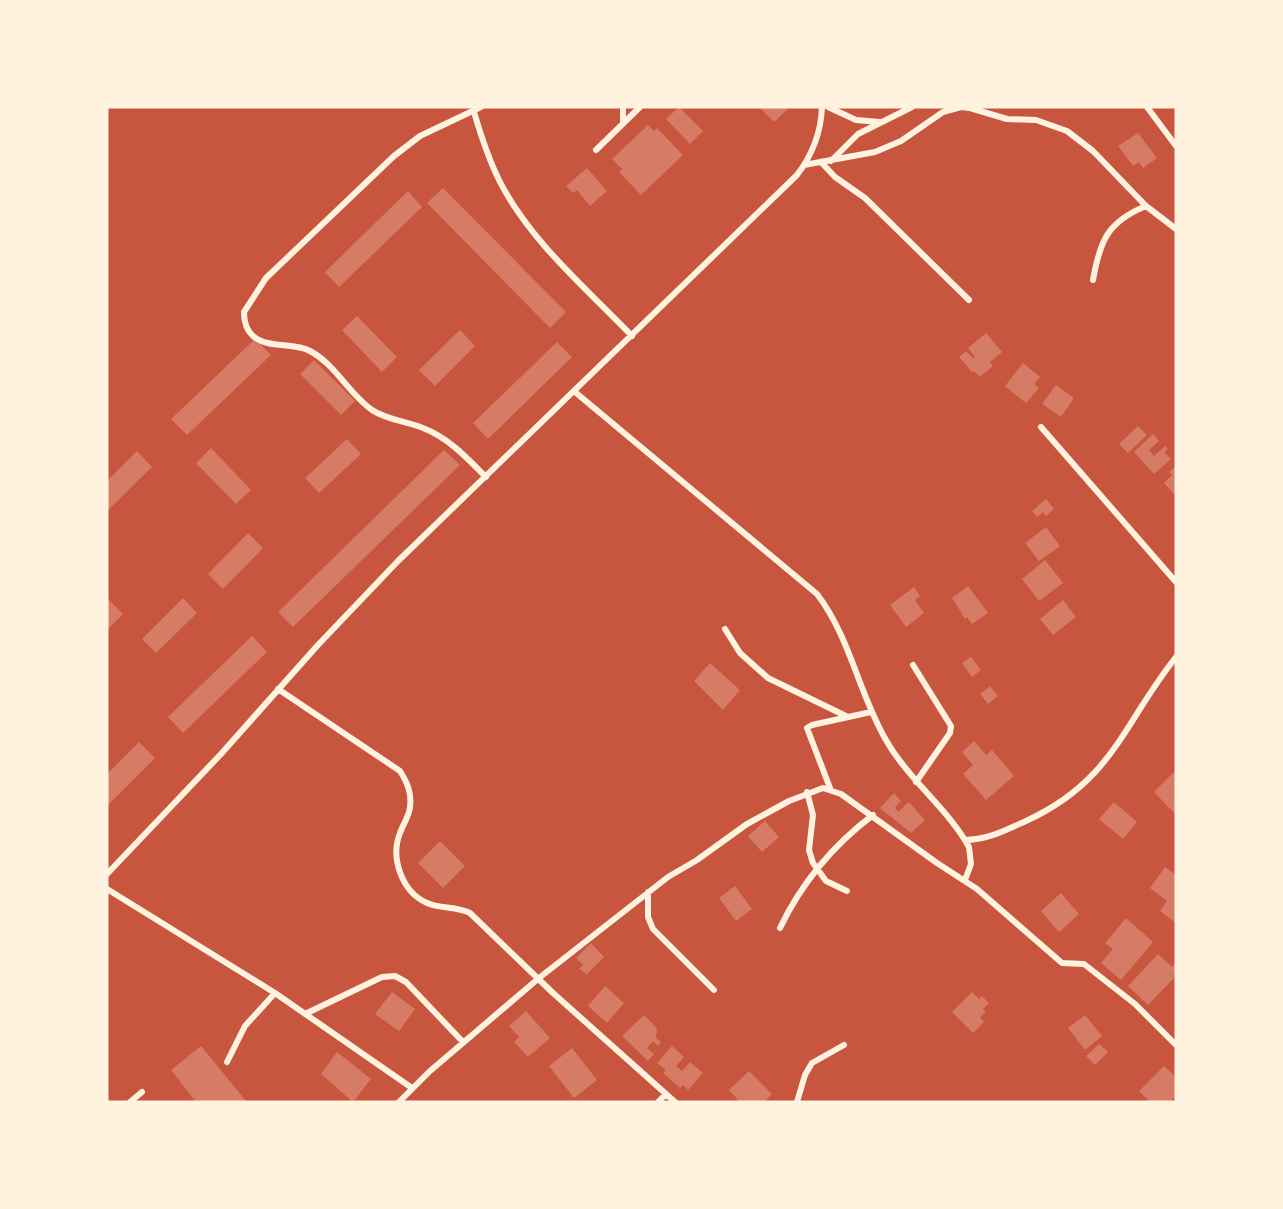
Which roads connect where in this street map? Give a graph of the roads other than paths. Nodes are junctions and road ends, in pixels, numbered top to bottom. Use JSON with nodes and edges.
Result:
{"nodes":[{"id":1,"x":481,"y":107,"type":"edge"},
{"id":2,"x":623,"y":107,"type":"edge"},
{"id":3,"x":640,"y":107,"type":"edge"},
{"id":4,"x":822,"y":107,"type":"edge"},
{"id":5,"x":828,"y":107,"type":"edge"},
{"id":6,"x":912,"y":107,"type":"edge"},
{"id":7,"x":1147,"y":107,"type":"edge"},
{"id":8,"x":474,"y":112,"type":"junction"},
{"id":9,"x":882,"y":122,"type":"junction"},
{"id":10,"x":623,"y":123,"type":"junction"},
{"id":11,"x":1176,"y":146,"type":"edge"},
{"id":12,"x":596,"y":150,"type":"dead end"},
{"id":13,"x":831,"y":161,"type":"junction"},
{"id":14,"x":821,"y":162,"type":"junction"},
{"id":15,"x":804,"y":165,"type":"junction"},
{"id":16,"x":1146,"y":206,"type":"junction"},
{"id":17,"x":1176,"y":229,"type":"edge"},
{"id":18,"x":1093,"y":280,"type":"dead end"},
{"id":19,"x":969,"y":300,"type":"dead end"},
{"id":20,"x":632,"y":336,"type":"junction"},
{"id":21,"x":575,"y":392,"type":"junction"},
{"id":22,"x":1041,"y":427,"type":"dead end"},
{"id":23,"x":486,"y":477,"type":"junction"},
{"id":24,"x":1176,"y":582,"type":"edge"},
{"id":25,"x":725,"y":629,"type":"dead end"},
{"id":26,"x":1176,"y":657,"type":"edge"},
{"id":27,"x":913,"y":665,"type":"dead end"},
{"id":28,"x":278,"y":689,"type":"junction"},
{"id":29,"x":870,"y":712,"type":"junction"},
{"id":30,"x":848,"y":717,"type":"junction"},
{"id":31,"x":916,"y":782,"type":"junction"},
{"id":32,"x":830,"y":788,"type":"junction"},
{"id":33,"x":807,"y":792,"type":"junction"},
{"id":34,"x":873,"y":815,"type":"junction"},
{"id":35,"x":965,"y":840,"type":"junction"},
{"id":36,"x":816,"y":869,"type":"junction"},
{"id":37,"x":107,"y":874,"type":"edge"},
{"id":38,"x":965,"y":880,"type":"junction"},
{"id":39,"x":107,"y":889,"type":"edge"},
{"id":40,"x":847,"y":891,"type":"dead end"},
{"id":41,"x":648,"y":892,"type":"junction"},
{"id":42,"x":780,"y":928,"type":"dead end"},
{"id":43,"x":539,"y":978,"type":"junction"},
{"id":44,"x":714,"y":990,"type":"dead end"},
{"id":45,"x":275,"y":993,"type":"junction"},
{"id":46,"x":305,"y":1014,"type":"junction"},
{"id":47,"x":463,"y":1042,"type":"junction"},
{"id":48,"x":844,"y":1045,"type":"dead end"},
{"id":49,"x":1176,"y":1045,"type":"edge"},
{"id":50,"x":227,"y":1062,"type":"dead end"},
{"id":51,"x":412,"y":1088,"type":"junction"},
{"id":52,"x":142,"y":1092,"type":"dead end"},
{"id":53,"x":666,"y":1094,"type":"junction"},
{"id":54,"x":130,"y":1102,"type":"edge"},
{"id":55,"x":399,"y":1102,"type":"edge"},
{"id":56,"x":658,"y":1102,"type":"edge"},
{"id":57,"x":675,"y":1102,"type":"edge"},
{"id":58,"x":797,"y":1102,"type":"edge"}],
"edges":[{"from":1,"to":8,"type":"street"},
{"from":2,"to":10,"type":"street"},
{"from":3,"to":10,"type":"street"},
{"from":4,"to":15,"type":"street"},
{"from":5,"to":9,"type":"street"},
{"from":6,"to":9,"type":"street"},
{"from":7,"to":11,"type":"street"},
{"from":8,"to":20,"type":"street"},
{"from":8,"to":23,"type":"street"},
{"from":9,"to":13,"type":"street"},
{"from":10,"to":12,"type":"street"},
{"from":13,"to":14,"type":"street"},
{"from":13,"to":16,"type":"street"},
{"from":14,"to":15,"type":"street"},
{"from":14,"to":19,"type":"street"},
{"from":15,"to":20,"type":"street"},
{"from":16,"to":17,"type":"street"},
{"from":16,"to":18,"type":"street"},
{"from":20,"to":21,"type":"street"},
{"from":21,"to":23,"type":"street"},
{"from":21,"to":29,"type":"street"},
{"from":22,"to":24,"type":"street"},
{"from":23,"to":28,"type":"street"},
{"from":25,"to":30,"type":"street"},
{"from":26,"to":35,"type":"street"},
{"from":27,"to":31,"type":"street"},
{"from":28,"to":37,"type":"street"},
{"from":28,"to":43,"type":"street"},
{"from":29,"to":30,"type":"street"},
{"from":29,"to":31,"type":"street"},
{"from":30,"to":32,"type":"street"},
{"from":31,"to":35,"type":"street"},
{"from":32,"to":33,"type":"street"},
{"from":32,"to":34,"type":"street"},
{"from":33,"to":36,"type":"street"},
{"from":33,"to":41,"type":"street"},
{"from":34,"to":36,"type":"street"},
{"from":34,"to":38,"type":"street"},
{"from":35,"to":38,"type":"street"},
{"from":36,"to":40,"type":"street"},
{"from":36,"to":42,"type":"street"},
{"from":38,"to":49,"type":"street"},
{"from":39,"to":45,"type":"street"},
{"from":41,"to":43,"type":"street"},
{"from":41,"to":44,"type":"street"},
{"from":43,"to":47,"type":"street"},
{"from":43,"to":53,"type":"street"},
{"from":45,"to":46,"type":"street"},
{"from":45,"to":50,"type":"street"},
{"from":46,"to":47,"type":"street"},
{"from":46,"to":51,"type":"street"},
{"from":47,"to":51,"type":"street"},
{"from":48,"to":58,"type":"street"},
{"from":51,"to":55,"type":"street"},
{"from":52,"to":54,"type":"street"},
{"from":53,"to":56,"type":"street"},
{"from":53,"to":57,"type":"street"}]}
